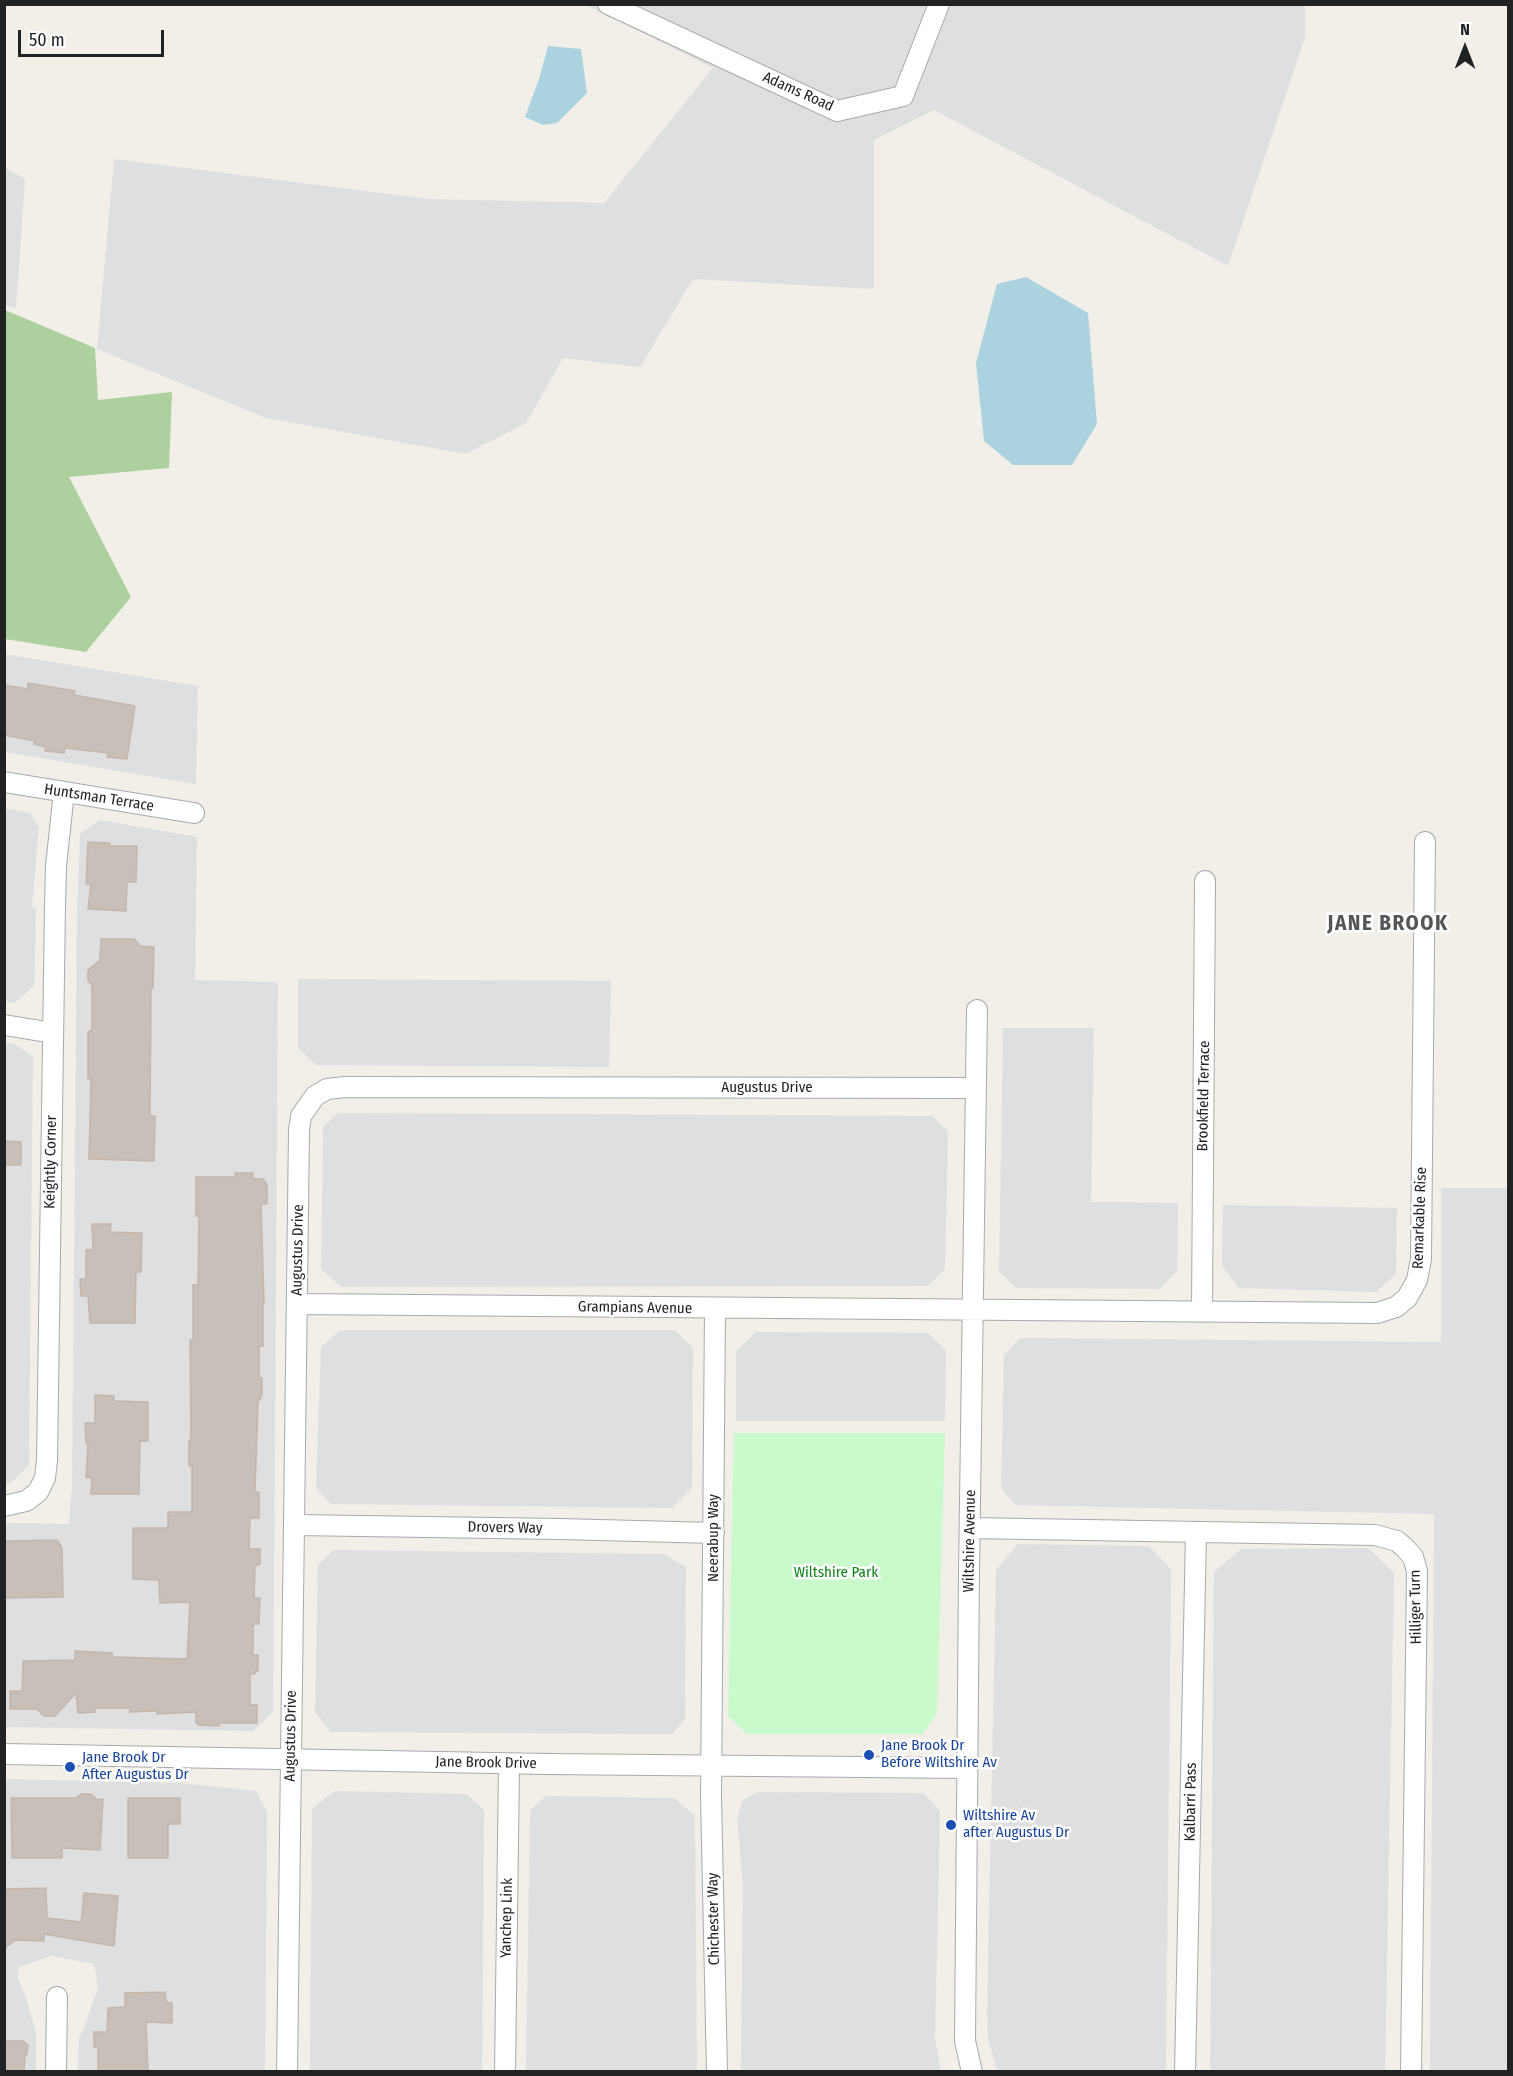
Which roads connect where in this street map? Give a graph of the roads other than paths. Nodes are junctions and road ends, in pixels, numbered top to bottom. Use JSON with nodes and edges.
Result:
{"nodes":[{"id":1,"x":608,"y":4,"type":"edge"},
{"id":2,"x":939,"y":4,"type":"edge"},
{"id":3,"x":4,"y":782,"type":"edge"},
{"id":4,"x":64,"y":792,"type":"junction"},
{"id":5,"x":194,"y":813,"type":"dead end"},
{"id":6,"x":1425,"y":842,"type":"dead end"},
{"id":7,"x":1205,"y":881,"type":"dead end"},
{"id":8,"x":977,"y":1010,"type":"dead end"},
{"id":9,"x":4,"y":1025,"type":"edge"},
{"id":10,"x":53,"y":1033,"type":"junction"},
{"id":11,"x":976,"y":1088,"type":"junction"},
{"id":12,"x":297,"y":1304,"type":"junction"},
{"id":13,"x":715,"y":1309,"type":"junction"},
{"id":14,"x":973,"y":1311,"type":"junction"},
{"id":15,"x":1202,"y":1312,"type":"junction"},
{"id":16,"x":4,"y":1506,"type":"edge"},
{"id":17,"x":295,"y":1525,"type":"junction"},
{"id":18,"x":970,"y":1528,"type":"junction"},
{"id":19,"x":1196,"y":1532,"type":"junction"},
{"id":20,"x":714,"y":1533,"type":"junction"},
{"id":21,"x":4,"y":1754,"type":"edge"},
{"id":22,"x":291,"y":1760,"type":"junction"},
{"id":23,"x":509,"y":1764,"type":"junction"},
{"id":24,"x":712,"y":1767,"type":"junction"},
{"id":25,"x":967,"y":1768,"type":"junction"},
{"id":26,"x":57,"y":1997,"type":"dead end"},
{"id":27,"x":56,"y":2072,"type":"edge"},
{"id":28,"x":287,"y":2072,"type":"edge"},
{"id":29,"x":505,"y":2072,"type":"edge"},
{"id":30,"x":717,"y":2072,"type":"edge"},
{"id":31,"x":972,"y":2072,"type":"edge"},
{"id":32,"x":1185,"y":2072,"type":"edge"},
{"id":33,"x":1411,"y":2072,"type":"edge"}],
"edges":[{"from":1,"to":2,"type":"street","name":"Adams Road"},
{"from":3,"to":4,"type":"street","name":"Huntsman Terrace"},
{"from":4,"to":5,"type":"street","name":"Huntsman Terrace"},
{"from":4,"to":10,"type":"street","name":"Keightly Corner"},
{"from":6,"to":15,"type":"street","name":"Remarkable Rise"},
{"from":7,"to":15,"type":"street","name":"Brookfield Terrace"},
{"from":8,"to":11,"type":"street","name":"Wiltshire Avenue"},
{"from":9,"to":10,"type":"street"},
{"from":10,"to":16,"type":"street","name":"Keightly Corner"},
{"from":11,"to":12,"type":"street","name":"Augustus Drive"},
{"from":11,"to":14,"type":"street","name":"Wiltshire Avenue"},
{"from":12,"to":13,"type":"street","name":"Grampians Avenue"},
{"from":12,"to":17,"type":"street","name":"Augustus Drive"},
{"from":13,"to":14,"type":"street","name":"Grampians Avenue"},
{"from":13,"to":20,"type":"street","name":"Neerabup Way"},
{"from":14,"to":15,"type":"street","name":"Remarkable Rise"},
{"from":14,"to":18,"type":"street","name":"Wiltshire Avenue"},
{"from":17,"to":20,"type":"street","name":"Drovers Way"},
{"from":17,"to":22,"type":"street","name":"Augustus Drive"},
{"from":18,"to":19,"type":"street","name":"Hilliger Turn"},
{"from":18,"to":25,"type":"street","name":"Wiltshire Avenue"},
{"from":19,"to":32,"type":"street","name":"Kalbarri Pass"},
{"from":19,"to":33,"type":"street","name":"Hilliger Turn"},
{"from":20,"to":24,"type":"street","name":"Neerabup Way"},
{"from":21,"to":22,"type":"street","name":"Jane Brook Drive"},
{"from":22,"to":23,"type":"street","name":"Jane Brook Drive"},
{"from":22,"to":28,"type":"street","name":"Augustus Drive"},
{"from":23,"to":24,"type":"street","name":"Jane Brook Drive"},
{"from":23,"to":29,"type":"street","name":"Yanchep Link"},
{"from":24,"to":25,"type":"street","name":"Jane Brook Drive"},
{"from":24,"to":30,"type":"street","name":"Chichester Way"},
{"from":25,"to":31,"type":"street","name":"Wiltshire Avenue"},
{"from":26,"to":27,"type":"street"}]}
